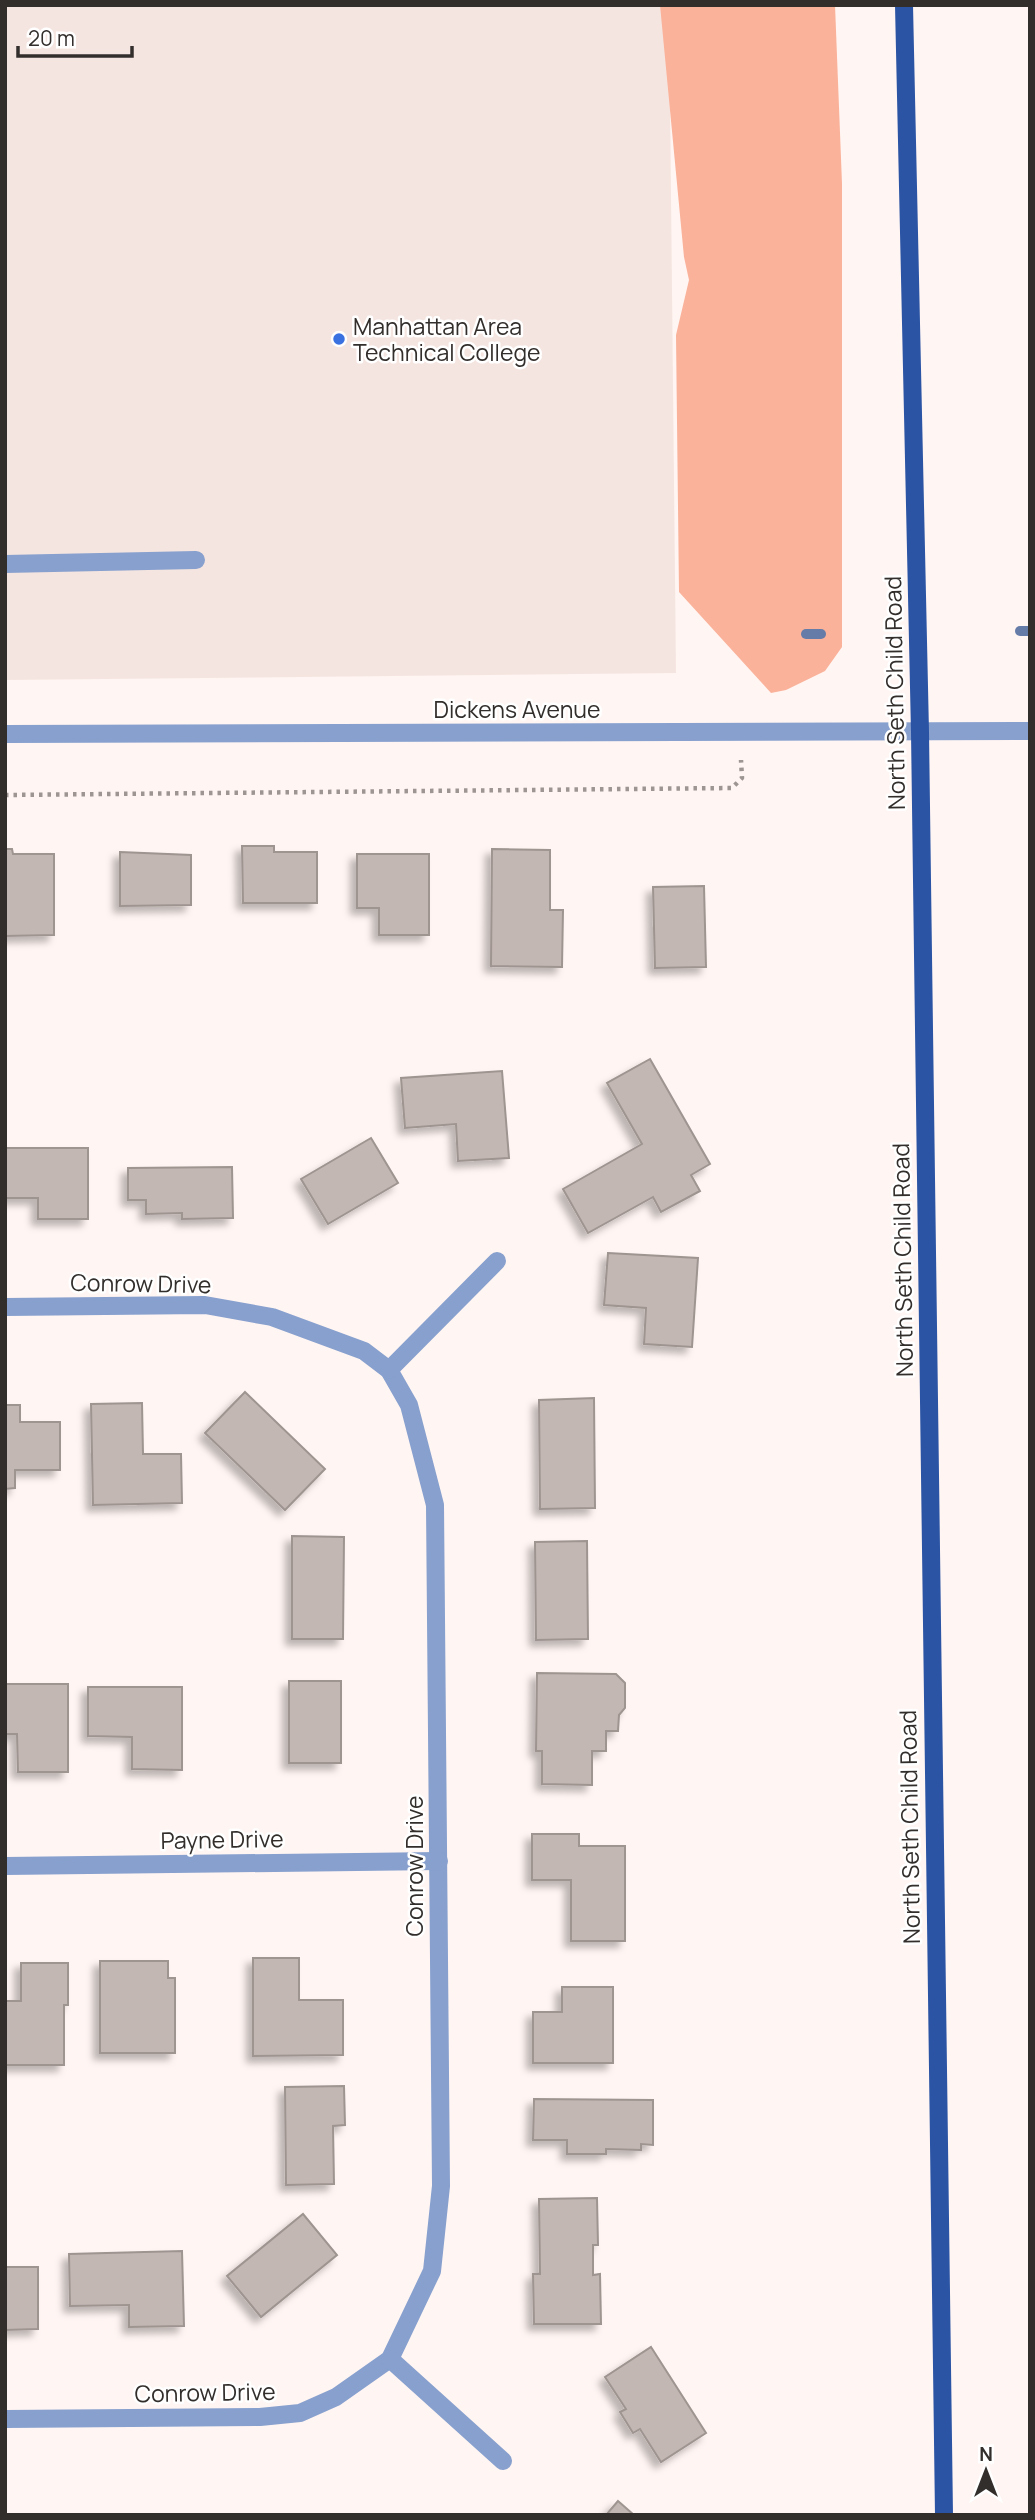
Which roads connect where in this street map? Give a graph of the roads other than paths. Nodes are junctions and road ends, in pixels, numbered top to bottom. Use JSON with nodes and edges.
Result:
{"nodes":[{"id":1,"x":904,"y":5,"type":"edge"},
{"id":2,"x":196,"y":560,"type":"dead end"},
{"id":3,"x":5,"y":564,"type":"edge"},
{"id":4,"x":1030,"y":731,"type":"edge"},
{"id":5,"x":920,"y":732,"type":"junction"},
{"id":6,"x":5,"y":734,"type":"edge"},
{"id":7,"x":497,"y":1261,"type":"dead end"},
{"id":8,"x":5,"y":1307,"type":"edge"},
{"id":9,"x":389,"y":1370,"type":"junction"},
{"id":10,"x":439,"y":1861,"type":"junction"},
{"id":11,"x":5,"y":1866,"type":"edge"},
{"id":12,"x":390,"y":2359,"type":"junction"},
{"id":13,"x":5,"y":2418,"type":"edge"},
{"id":14,"x":503,"y":2461,"type":"dead end"},
{"id":15,"x":944,"y":2515,"type":"edge"}],
"edges":[{"from":1,"to":5,"type":"main road","name":"North Seth Child Road"},
{"from":2,"to":3,"type":"street"},
{"from":4,"to":5,"type":"street","name":"Dickens Avenue"},
{"from":5,"to":6,"type":"street","name":"Dickens Avenue"},
{"from":5,"to":15,"type":"main road","name":"North Seth Child Road"},
{"from":7,"to":9,"type":"street"},
{"from":8,"to":9,"type":"street","name":"Conrow Drive"},
{"from":9,"to":10,"type":"street","name":"Conrow Drive"},
{"from":10,"to":11,"type":"street","name":"Payne Drive"},
{"from":10,"to":12,"type":"street","name":"Conrow Drive"},
{"from":12,"to":13,"type":"street","name":"Conrow Drive"},
{"from":12,"to":14,"type":"street"}]}
